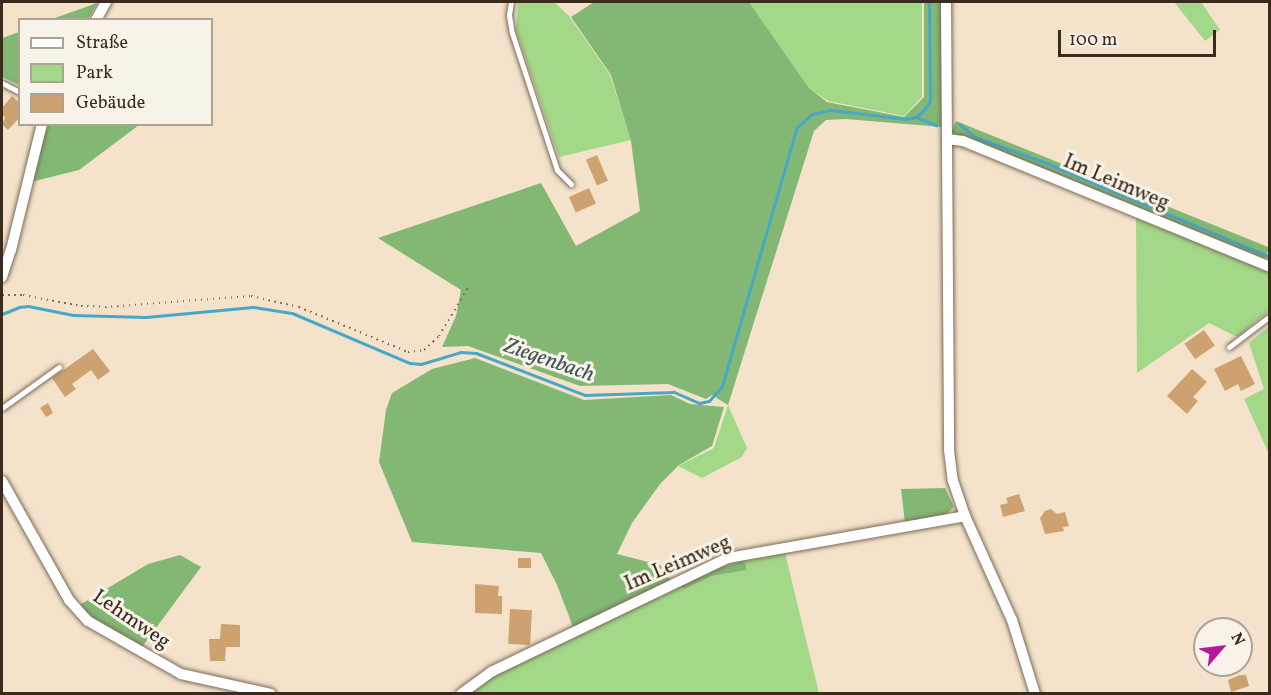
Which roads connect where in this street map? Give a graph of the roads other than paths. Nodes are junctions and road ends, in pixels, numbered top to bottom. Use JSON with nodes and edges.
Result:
{"nodes":[{"id":1,"x":106,"y":2,"type":"edge"},
{"id":2,"x":511,"y":2,"type":"edge"},
{"id":3,"x":946,"y":2,"type":"edge"},
{"id":4,"x":97,"y":18,"type":"edge"},
{"id":5,"x":2,"y":84,"type":"edge"},
{"id":6,"x":18,"y":91,"type":"edge"},
{"id":7,"x":42,"y":126,"type":"edge"},
{"id":8,"x":947,"y":139,"type":"junction"},
{"id":9,"x":571,"y":184,"type":"dead end"},
{"id":10,"x":1269,"y":267,"type":"edge"},
{"id":11,"x":2,"y":277,"type":"edge"},
{"id":12,"x":1269,"y":316,"type":"edge"},
{"id":13,"x":1229,"y":347,"type":"dead end"},
{"id":14,"x":59,"y":367,"type":"dead end"},
{"id":15,"x":2,"y":408,"type":"edge"},
{"id":16,"x":2,"y":481,"type":"edge"},
{"id":17,"x":964,"y":516,"type":"junction"},
{"id":18,"x":271,"y":693,"type":"edge"},
{"id":19,"x":461,"y":693,"type":"edge"},
{"id":20,"x":1035,"y":693,"type":"edge"}],
"edges":[{"from":1,"to":4,"type":"street"},
{"from":2,"to":9,"type":"lane"},
{"from":3,"to":8,"type":"street"},
{"from":5,"to":6,"type":"lane"},
{"from":7,"to":11,"type":"street"},
{"from":8,"to":10,"type":"street","name":"Im Leimweg"},
{"from":8,"to":17,"type":"street"},
{"from":12,"to":13,"type":"lane"},
{"from":14,"to":15,"type":"lane"},
{"from":16,"to":18,"type":"street","name":"Lehmweg"},
{"from":17,"to":19,"type":"street","name":"Im Leimweg"},
{"from":17,"to":20,"type":"street"}]}
